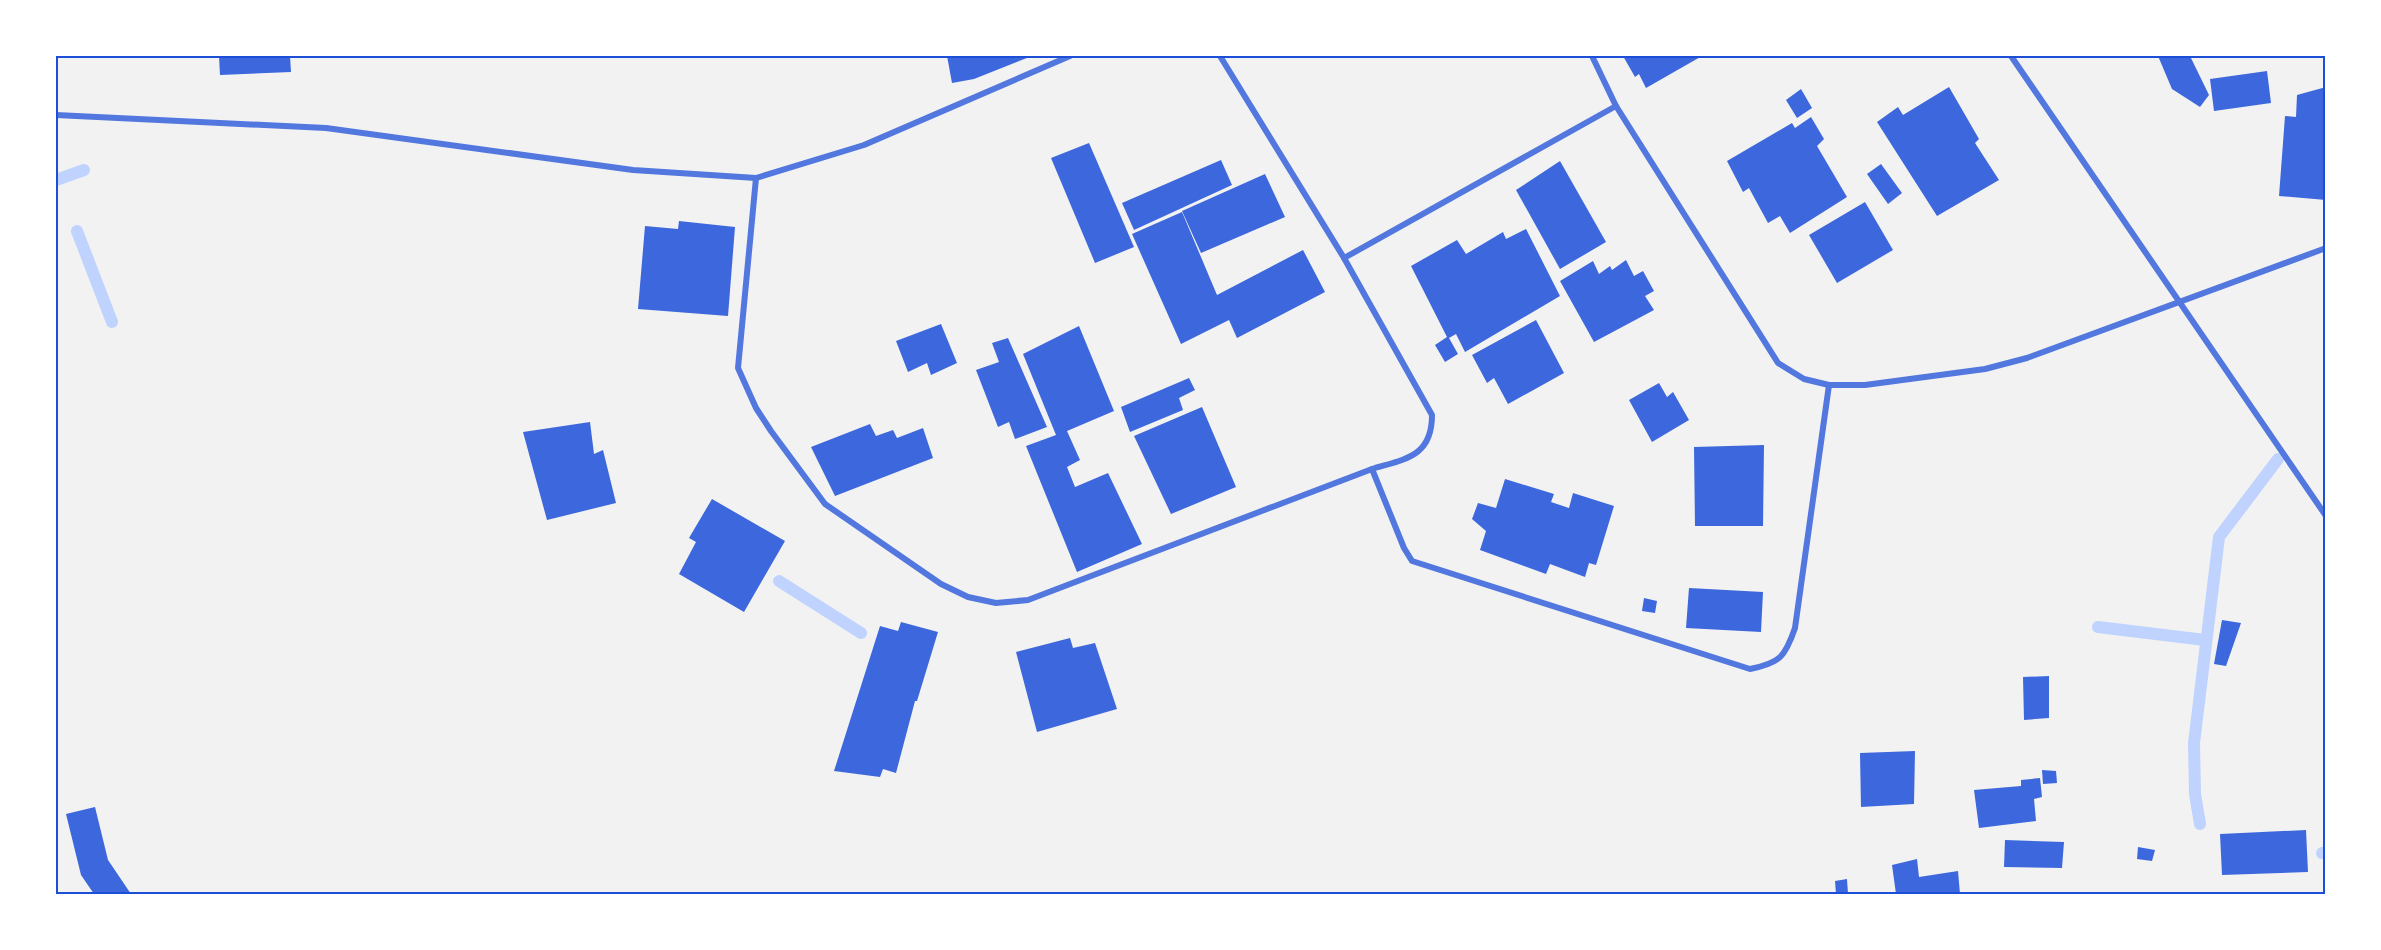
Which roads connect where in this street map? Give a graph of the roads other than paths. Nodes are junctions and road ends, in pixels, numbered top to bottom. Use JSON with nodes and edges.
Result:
{"nodes":[{"id":1,"x":1071,"y":56,"type":"edge"},
{"id":2,"x":1220,"y":56,"type":"edge"},
{"id":3,"x":1592,"y":56,"type":"edge"},
{"id":4,"x":2011,"y":56,"type":"edge"},
{"id":5,"x":1616,"y":106,"type":"junction"},
{"id":6,"x":56,"y":115,"type":"edge"},
{"id":7,"x":756,"y":178,"type":"junction"},
{"id":8,"x":2325,"y":248,"type":"edge"},
{"id":9,"x":1344,"y":258,"type":"junction"},
{"id":10,"x":2179,"y":302,"type":"junction"},
{"id":11,"x":1829,"y":385,"type":"junction"},
{"id":12,"x":1372,"y":469,"type":"junction"},
{"id":13,"x":2325,"y":516,"type":"edge"}],
"edges":[{"from":1,"to":7,"type":"street"},
{"from":2,"to":9,"type":"street"},
{"from":3,"to":5,"type":"street"},
{"from":4,"to":10,"type":"street"},
{"from":5,"to":9,"type":"street"},
{"from":5,"to":11,"type":"street"},
{"from":6,"to":7,"type":"street"},
{"from":7,"to":12,"type":"street"},
{"from":8,"to":10,"type":"street"},
{"from":9,"to":12,"type":"street"},
{"from":10,"to":11,"type":"street"},
{"from":10,"to":13,"type":"street"},
{"from":11,"to":12,"type":"street"}]}
